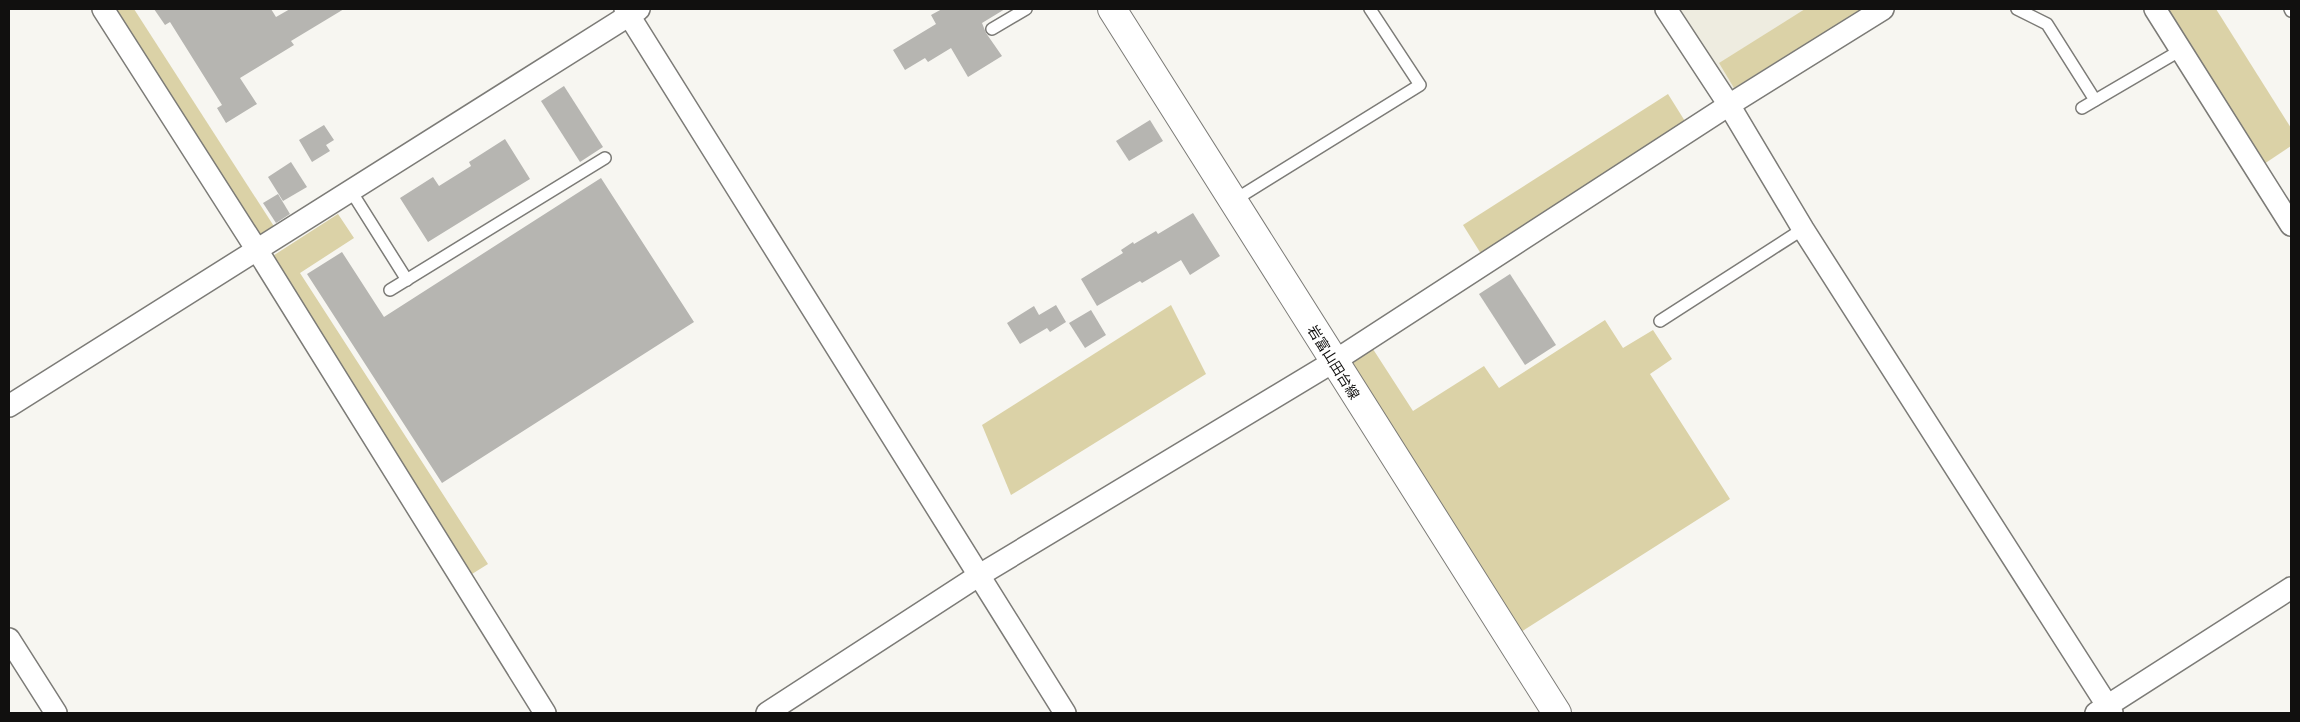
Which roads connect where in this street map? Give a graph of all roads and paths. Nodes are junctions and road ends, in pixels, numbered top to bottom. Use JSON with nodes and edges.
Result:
{"nodes":[{"id":1,"x":103,"y":9,"type":"edge"},
{"id":2,"x":1026,"y":9,"type":"edge"},
{"id":3,"x":1112,"y":9,"type":"edge"},
{"id":4,"x":1370,"y":9,"type":"edge"},
{"id":5,"x":1666,"y":9,"type":"edge"},
{"id":6,"x":1883,"y":9,"type":"edge"},
{"id":7,"x":2017,"y":9,"type":"edge"},
{"id":8,"x":2155,"y":9,"type":"edge"},
{"id":9,"x":631,"y":11,"type":"edge"},
{"id":10,"x":992,"y":29,"type":"dead end"},
{"id":11,"x":2181,"y":50,"type":"junction"},
{"id":12,"x":2095,"y":100,"type":"junction"},
{"id":13,"x":1729,"y":106,"type":"junction"},
{"id":14,"x":2082,"y":108,"type":"dead end"},
{"id":15,"x":605,"y":158,"type":"dead end"},
{"id":16,"x":351,"y":191,"type":"junction"},
{"id":17,"x":1233,"y":201,"type":"junction"},
{"id":18,"x":2291,"y":225,"type":"edge"},
{"id":19,"x":1803,"y":229,"type":"junction"},
{"id":20,"x":257,"y":250,"type":"junction"},
{"id":21,"x":406,"y":280,"type":"junction"},
{"id":22,"x":390,"y":290,"type":"dead end"},
{"id":23,"x":1660,"y":321,"type":"dead end"},
{"id":24,"x":1333,"y":362,"type":"junction"},
{"id":25,"x":9,"y":406,"type":"edge"},
{"id":26,"x":978,"y":576,"type":"junction"},
{"id":27,"x":2291,"y":588,"type":"edge"},
{"id":28,"x":9,"y":639,"type":"edge"},
{"id":29,"x":2105,"y":711,"type":"edge"},
{"id":30,"x":56,"y":713,"type":"edge"},
{"id":31,"x":545,"y":713,"type":"edge"},
{"id":32,"x":767,"y":713,"type":"edge"},
{"id":33,"x":1065,"y":713,"type":"edge"},
{"id":34,"x":1557,"y":713,"type":"edge"}],
"edges":[{"from":1,"to":20,"type":"street"},
{"from":2,"to":10,"type":"lane"},
{"from":3,"to":17,"type":"main road","name":"岩富山田台線"},
{"from":4,"to":17,"type":"lane"},
{"from":5,"to":13,"type":"street"},
{"from":6,"to":13,"type":"street"},
{"from":7,"to":12,"type":"lane"},
{"from":8,"to":11,"type":"street"},
{"from":9,"to":16,"type":"street"},
{"from":9,"to":26,"type":"street"},
{"from":11,"to":12,"type":"lane"},
{"from":11,"to":18,"type":"street"},
{"from":12,"to":14,"type":"lane"},
{"from":13,"to":19,"type":"street"},
{"from":13,"to":24,"type":"street"},
{"from":15,"to":21,"type":"lane"},
{"from":16,"to":20,"type":"street"},
{"from":16,"to":21,"type":"lane"},
{"from":17,"to":24,"type":"main road","name":"岩富山田台線"},
{"from":19,"to":23,"type":"lane"},
{"from":19,"to":29,"type":"street"},
{"from":20,"to":25,"type":"street"},
{"from":20,"to":31,"type":"street"},
{"from":21,"to":22,"type":"lane"},
{"from":24,"to":26,"type":"street"},
{"from":24,"to":34,"type":"main road","name":"岩富山田台線"},
{"from":26,"to":32,"type":"street"},
{"from":26,"to":33,"type":"street"},
{"from":27,"to":29,"type":"street"},
{"from":28,"to":30,"type":"street"}]}
